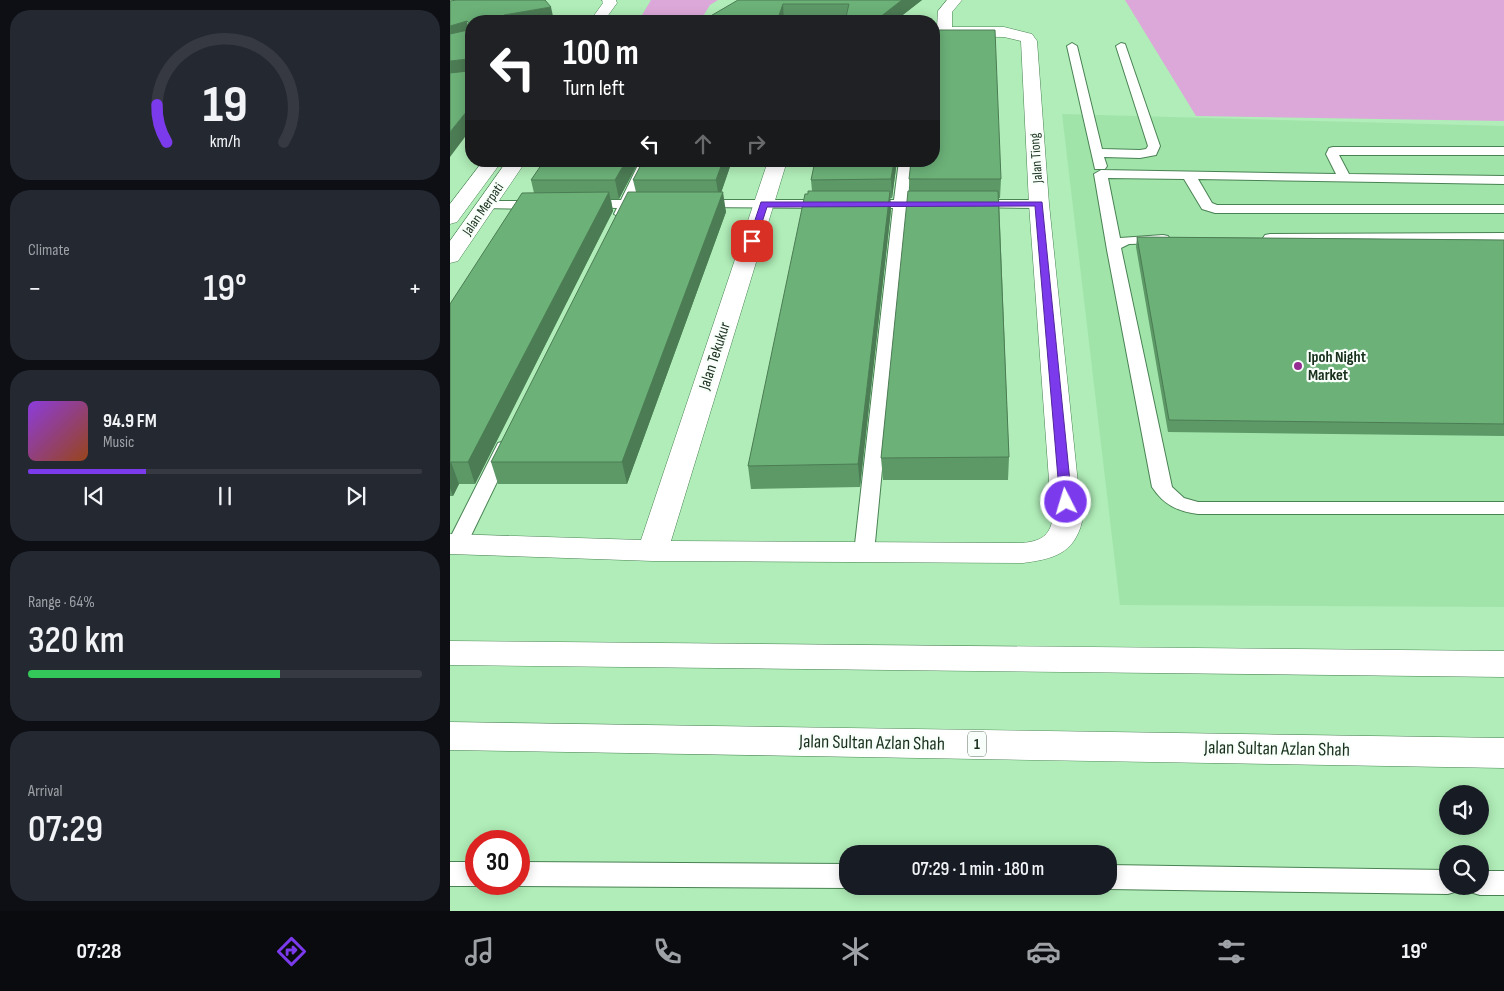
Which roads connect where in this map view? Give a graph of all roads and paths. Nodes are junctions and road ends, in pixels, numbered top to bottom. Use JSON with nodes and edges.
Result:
{"nodes":[{"id":1,"x":594,"y":0,"type":"edge"},
{"id":2,"x":610,"y":0,"type":"edge"},
{"id":3,"x":955,"y":0,"type":"edge"},
{"id":4,"x":597,"y":15,"type":"edge"},
{"id":5,"x":601,"y":15,"type":"edge"},
{"id":6,"x":940,"y":28,"type":"edge"},
{"id":7,"x":940,"y":32,"type":"edge"},
{"id":8,"x":1072,"y":46,"type":"dead end"},
{"id":9,"x":1121,"y":46,"type":"dead end"},
{"id":10,"x":1504,"y":152,"type":"edge"},
{"id":11,"x":1099,"y":153,"type":"junction"},
{"id":12,"x":488,"y":167,"type":"edge"},
{"id":13,"x":513,"y":167,"type":"edge"},
{"id":14,"x":644,"y":167,"type":"edge"},
{"id":15,"x":776,"y":167,"type":"edge"},
{"id":16,"x":904,"y":167,"type":"edge"},
{"id":17,"x":1102,"y":174,"type":"junction"},
{"id":18,"x":1189,"y":176,"type":"junction"},
{"id":19,"x":1345,"y":178,"type":"junction"},
{"id":20,"x":1504,"y":180,"type":"edge"},
{"id":21,"x":556,"y":204,"type":"edge"},
{"id":22,"x":576,"y":204,"type":"edge"},
{"id":23,"x":626,"y":204,"type":"junction"},
{"id":24,"x":655,"y":204,"type":"edge"},
{"id":25,"x":685,"y":204,"type":"edge"},
{"id":26,"x":764,"y":204,"type":"junction"},
{"id":27,"x":901,"y":204,"type":"junction"},
{"id":28,"x":940,"y":204,"type":"edge"},
{"id":29,"x":960,"y":204,"type":"edge"},
{"id":30,"x":1039,"y":204,"type":"junction"},
{"id":31,"x":486,"y":205,"type":"junction"},
{"id":32,"x":1504,"y":209,"type":"edge"},
{"id":33,"x":455,"y":211,"type":"edge"},
{"id":34,"x":612,"y":231,"type":"edge"},
{"id":35,"x":1504,"y":237,"type":"edge"},
{"id":36,"x":1175,"y":238,"type":"edge"},
{"id":37,"x":1255,"y":238,"type":"edge"},
{"id":38,"x":1114,"y":246,"type":"junction"},
{"id":39,"x":450,"y":256,"type":"edge"},
{"id":40,"x":510,"y":437,"type":"edge"},
{"id":41,"x":1504,"y":508,"type":"edge"},
{"id":42,"x":453,"y":544,"type":"edge"},
{"id":43,"x":653,"y":551,"type":"junction"},
{"id":44,"x":864,"y":552,"type":"junction"},
{"id":45,"x":450,"y":653,"type":"edge"},
{"id":46,"x":1504,"y":664,"type":"edge"},
{"id":47,"x":450,"y":736,"type":"edge"},
{"id":48,"x":1504,"y":753,"type":"edge"},
{"id":49,"x":450,"y":874,"type":"edge"},
{"id":50,"x":465,"y":874,"type":"edge"},
{"id":51,"x":530,"y":874,"type":"edge"},
{"id":52,"x":839,"y":876,"type":"edge"},
{"id":53,"x":1117,"y":877,"type":"edge"},
{"id":54,"x":1439,"y":882,"type":"edge"},
{"id":55,"x":1489,"y":883,"type":"edge"},
{"id":56,"x":1504,"y":883,"type":"edge"}],
"edges":[{"from":1,"to":4,"type":"street"},
{"from":2,"to":5,"type":"street"},
{"from":3,"to":6,"type":"street"},
{"from":7,"to":30,"type":"street","name":"Jalan Tiong"},
{"from":8,"to":11,"type":"lane"},
{"from":9,"to":11,"type":"lane"},
{"from":10,"to":19,"type":"lane"},
{"from":11,"to":17,"type":"lane"},
{"from":12,"to":33,"type":"street","name":"Jalan Merpati"},
{"from":13,"to":31,"type":"street","name":"Jalan Merpati"},
{"from":14,"to":23,"type":"lane"},
{"from":15,"to":26,"type":"street","name":"Jalan Tekukur"},
{"from":16,"to":27,"type":"lane"},
{"from":17,"to":18,"type":"lane"},
{"from":17,"to":38,"type":"lane"},
{"from":18,"to":19,"type":"lane"},
{"from":18,"to":32,"type":"lane"},
{"from":19,"to":20,"type":"lane"},
{"from":21,"to":31,"type":"lane"},
{"from":22,"to":23,"type":"lane"},
{"from":23,"to":24,"type":"lane"},
{"from":23,"to":34,"type":"lane"},
{"from":25,"to":26,"type":"lane"},
{"from":26,"to":27,"type":"lane"},
{"from":26,"to":43,"type":"street","name":"Jalan Tekukur"},
{"from":27,"to":28,"type":"lane"},
{"from":27,"to":44,"type":"lane"},
{"from":29,"to":30,"type":"lane"},
{"from":30,"to":44,"type":"street","name":"Jalan Tiong"},
{"from":31,"to":33,"type":"street"},
{"from":31,"to":39,"type":"street","name":"Jalan Merpati"},
{"from":35,"to":37,"type":"lane"},
{"from":36,"to":38,"type":"lane"},
{"from":38,"to":41,"type":"lane"},
{"from":40,"to":42,"type":"lane"},
{"from":42,"to":43,"type":"street"},
{"from":43,"to":44,"type":"street"},
{"from":45,"to":46,"type":"street"},
{"from":47,"to":48,"type":"street","name":"Jalan Sultan Azlan Shah","number":"1"},
{"from":49,"to":50,"type":"lane"},
{"from":51,"to":52,"type":"lane"},
{"from":53,"to":54,"type":"lane"},
{"from":55,"to":56,"type":"lane"}]}
